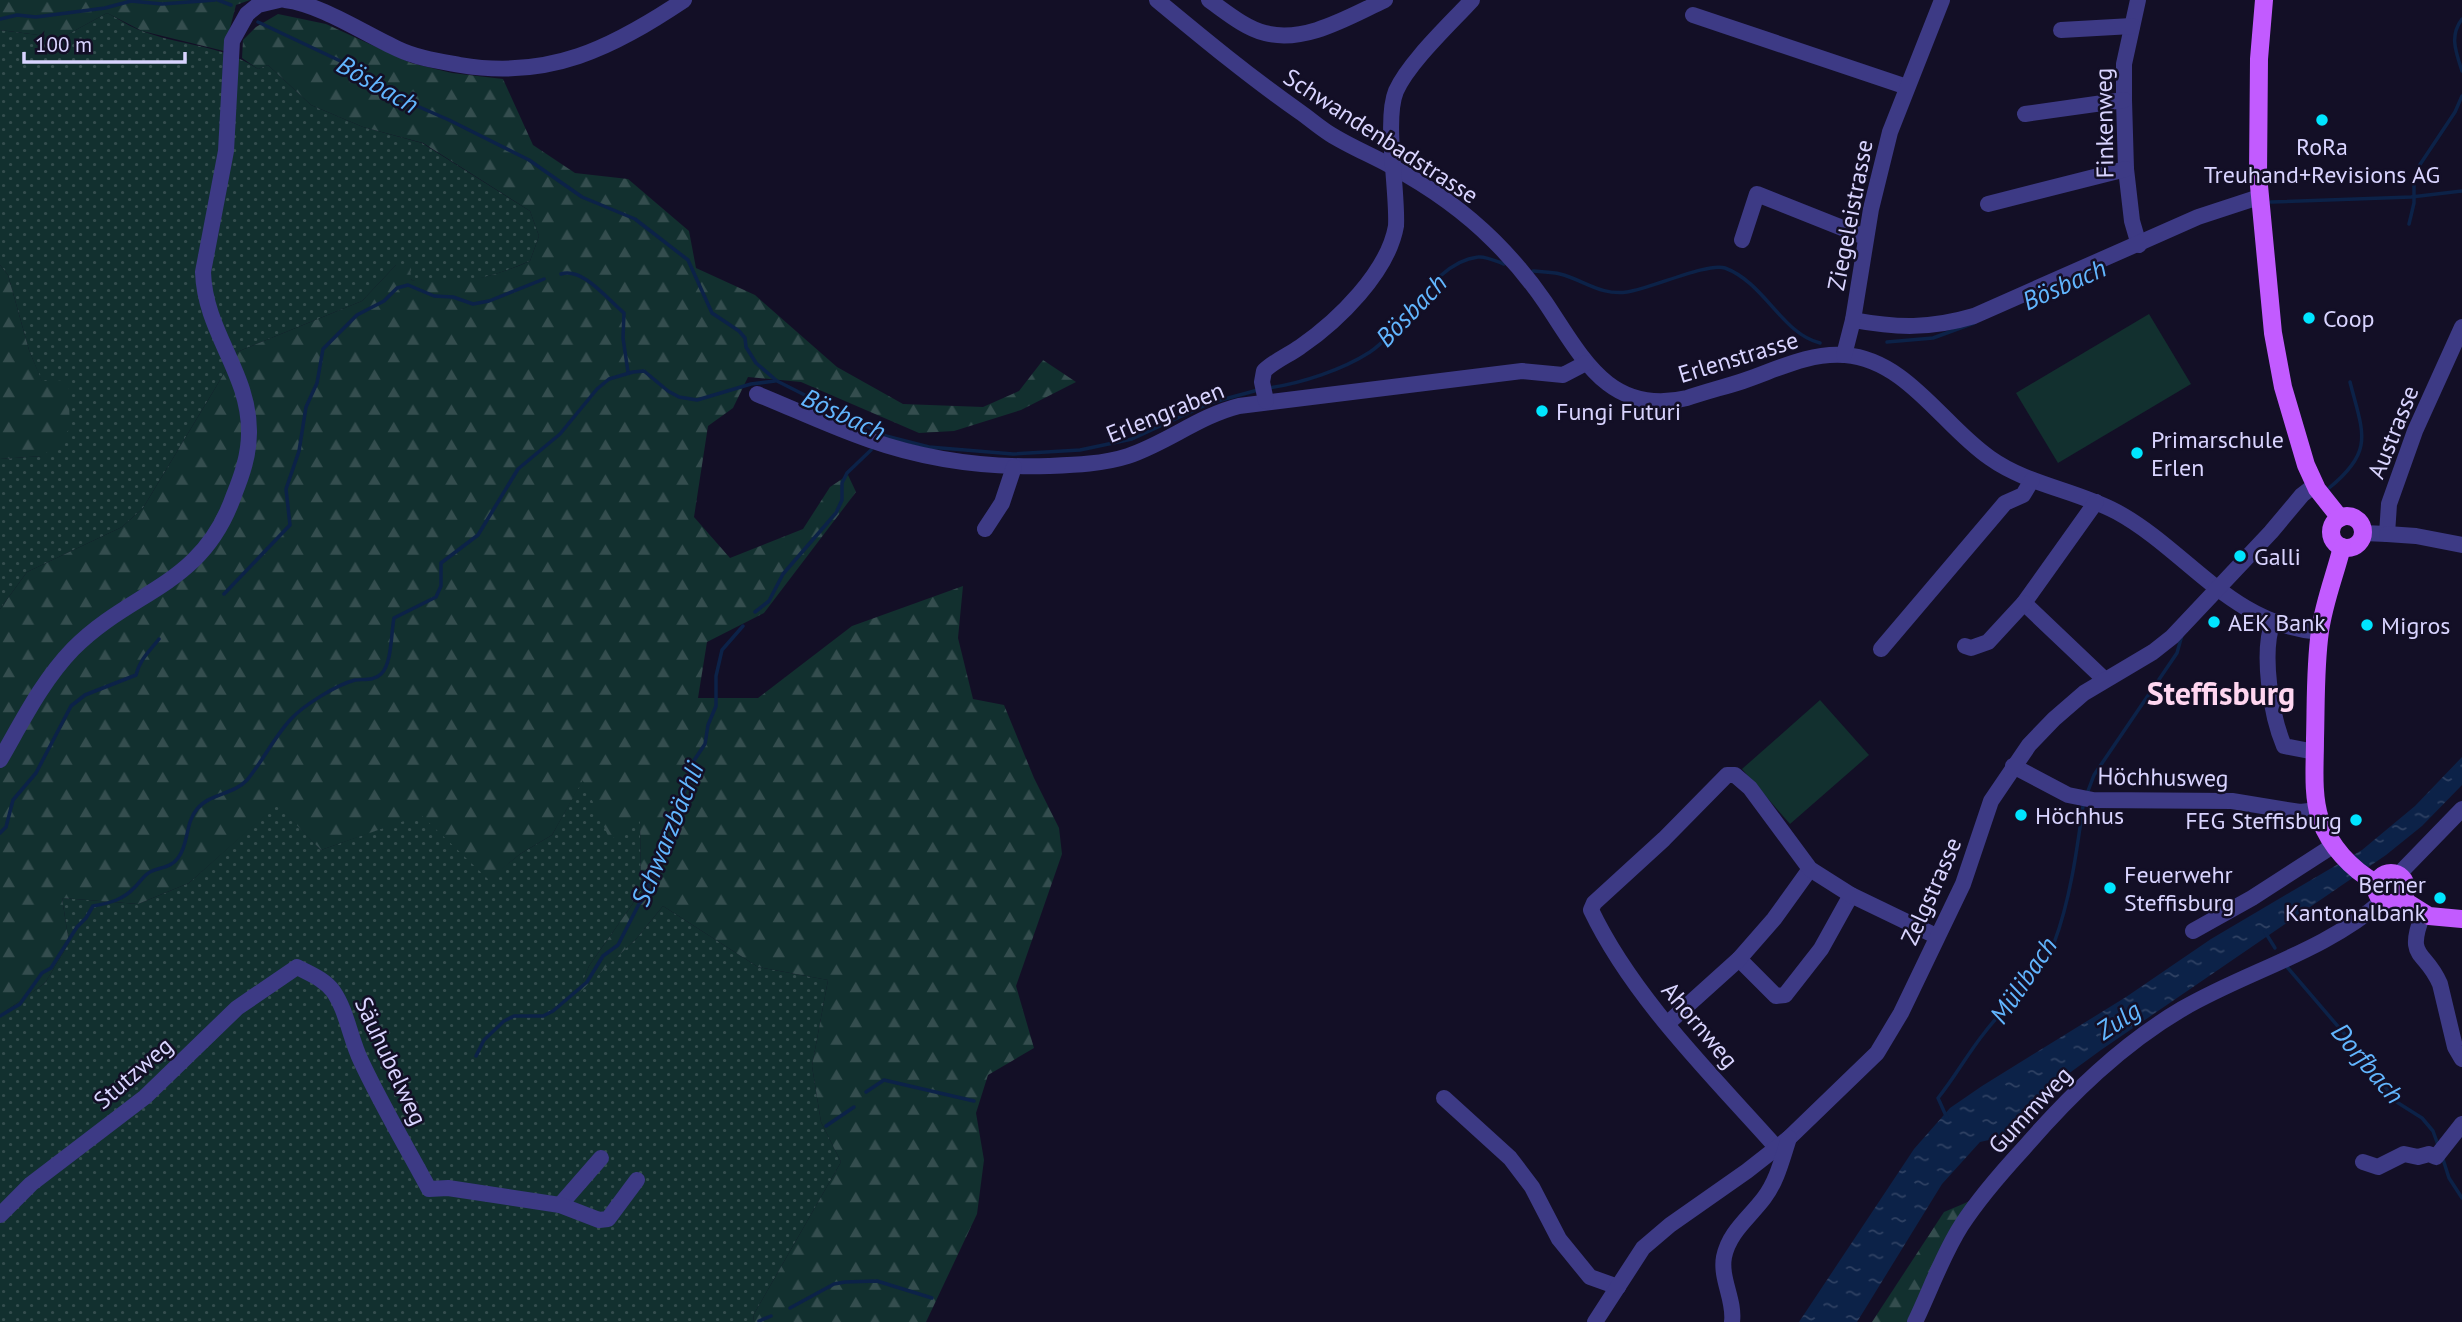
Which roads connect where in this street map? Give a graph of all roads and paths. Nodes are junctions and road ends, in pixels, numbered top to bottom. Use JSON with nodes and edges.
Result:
{"nodes":[{"id":1,"x":279,"y":0,"type":"edge"},
{"id":2,"x":285,"y":0,"type":"edge"},
{"id":3,"x":684,"y":0,"type":"edge"},
{"id":4,"x":1157,"y":0,"type":"edge"},
{"id":5,"x":1209,"y":0,"type":"edge"},
{"id":6,"x":1385,"y":0,"type":"edge"},
{"id":7,"x":1472,"y":0,"type":"edge"},
{"id":8,"x":1942,"y":0,"type":"edge"},
{"id":9,"x":2138,"y":0,"type":"edge"},
{"id":10,"x":2264,"y":0,"type":"edge"},
{"id":11,"x":1693,"y":15,"type":"dead end"},
{"id":12,"x":2132,"y":26,"type":"junction"},
{"id":13,"x":2061,"y":30,"type":"dead end"},
{"id":14,"x":1907,"y":87,"type":"junction"},
{"id":15,"x":2124,"y":100,"type":"junction"},
{"id":16,"x":2025,"y":114,"type":"dead end"},
{"id":17,"x":1394,"y":167,"type":"junction"},
{"id":18,"x":2126,"y":169,"type":"junction"},
{"id":19,"x":2259,"y":197,"type":"junction"},
{"id":20,"x":1988,"y":204,"type":"dead end"},
{"id":21,"x":1865,"y":237,"type":"junction"},
{"id":22,"x":1742,"y":240,"type":"dead end"},
{"id":23,"x":2139,"y":245,"type":"junction"},
{"id":24,"x":1853,"y":320,"type":"junction"},
{"id":25,"x":2462,"y":327,"type":"edge"},
{"id":26,"x":1844,"y":355,"type":"junction"},
{"id":27,"x":1586,"y":363,"type":"junction"},
{"id":28,"x":1264,"y":392,"type":"junction"},
{"id":29,"x":757,"y":394,"type":"dead end"},
{"id":30,"x":1013,"y":467,"type":"junction"},
{"id":31,"x":2032,"y":480,"type":"junction"},
{"id":32,"x":2315,"y":485,"type":"junction"},
{"id":33,"x":2096,"y":502,"type":"junction"},
{"id":34,"x":2340,"y":518,"type":"junction"},
{"id":35,"x":985,"y":529,"type":"dead end"},
{"id":36,"x":2364,"y":533,"type":"junction"},
{"id":37,"x":2387,"y":534,"type":"junction"},
{"id":38,"x":2462,"y":545,"type":"edge"},
{"id":39,"x":2342,"y":547,"type":"junction"},
{"id":40,"x":2216,"y":589,"type":"junction"},
{"id":41,"x":2024,"y":603,"type":"junction"},
{"id":42,"x":2273,"y":621,"type":"junction"},
{"id":43,"x":2320,"y":632,"type":"junction"},
{"id":44,"x":1965,"y":646,"type":"dead end"},
{"id":45,"x":1881,"y":649,"type":"dead end"},
{"id":46,"x":2104,"y":679,"type":"junction"},
{"id":47,"x":2315,"y":752,"type":"junction"},
{"id":48,"x":0,"y":760,"type":"edge"},
{"id":49,"x":2013,"y":766,"type":"junction"},
{"id":50,"x":2462,"y":808,"type":"edge"},
{"id":51,"x":2318,"y":810,"type":"junction"},
{"id":52,"x":2337,"y":848,"type":"junction"},
{"id":53,"x":1810,"y":869,"type":"junction"},
{"id":54,"x":2398,"y":875,"type":"junction"},
{"id":55,"x":2369,"y":879,"type":"junction"},
{"id":56,"x":1851,"y":895,"type":"junction"},
{"id":57,"x":2402,"y":899,"type":"junction"},
{"id":58,"x":2382,"y":901,"type":"junction"},
{"id":59,"x":2423,"y":914,"type":"junction"},
{"id":60,"x":2462,"y":919,"type":"edge"},
{"id":61,"x":2193,"y":930,"type":"dead end"},
{"id":62,"x":1936,"y":936,"type":"junction"},
{"id":63,"x":1739,"y":960,"type":"junction"},
{"id":64,"x":297,"y":967,"type":"joint"},
{"id":65,"x":1668,"y":1023,"type":"junction"},
{"id":66,"x":2462,"y":1059,"type":"edge"},
{"id":67,"x":1444,"y":1098,"type":"dead end"},
{"id":68,"x":2462,"y":1124,"type":"edge"},
{"id":69,"x":1783,"y":1143,"type":"junction"},
{"id":70,"x":601,"y":1158,"type":"dead end"},
{"id":71,"x":2363,"y":1162,"type":"dead end"},
{"id":72,"x":637,"y":1180,"type":"dead end"},
{"id":73,"x":560,"y":1205,"type":"junction"},
{"id":74,"x":0,"y":1215,"type":"edge"},
{"id":75,"x":1618,"y":1287,"type":"junction"},
{"id":76,"x":1595,"y":1322,"type":"edge"},
{"id":77,"x":1732,"y":1322,"type":"edge"},
{"id":78,"x":1915,"y":1322,"type":"edge"}],
"edges":[{"from":1,"to":48,"type":"street"},
{"from":2,"to":3,"type":"street"},
{"from":4,"to":17,"type":"street","name":"Schwandenbadstrasse"},
{"from":5,"to":6,"type":"street"},
{"from":7,"to":17,"type":"street"},
{"from":8,"to":14,"type":"street","name":"Ziegeleistrasse"},
{"from":9,"to":12,"type":"street","name":"Finkenweg"},
{"from":10,"to":19,"type":"main road"},
{"from":11,"to":14,"type":"street"},
{"from":12,"to":13,"type":"street"},
{"from":12,"to":15,"type":"street","name":"Finkenweg"},
{"from":14,"to":21,"type":"street","name":"Ziegeleistrasse"},
{"from":15,"to":16,"type":"street"},
{"from":15,"to":18,"type":"street","name":"Finkenweg"},
{"from":17,"to":27,"type":"street","name":"Schwandenbadstrasse"},
{"from":17,"to":28,"type":"street"},
{"from":18,"to":20,"type":"street"},
{"from":18,"to":23,"type":"street","name":"Finkenweg"},
{"from":19,"to":23,"type":"street"},
{"from":19,"to":32,"type":"main road"},
{"from":21,"to":22,"type":"street"},
{"from":21,"to":24,"type":"street","name":"Ziegeleistrasse"},
{"from":23,"to":24,"type":"street"},
{"from":24,"to":26,"type":"street","name":"Ziegeleistrasse"},
{"from":25,"to":37,"type":"street","name":"Austrasse"},
{"from":26,"to":27,"type":"street","name":"Erlenstrasse"},
{"from":26,"to":31,"type":"street","name":"Erlenstrasse"},
{"from":27,"to":28,"type":"street"},
{"from":28,"to":30,"type":"street","name":"Erlengraben"},
{"from":29,"to":30,"type":"street","name":"Erlengraben"},
{"from":30,"to":35,"type":"street"},
{"from":31,"to":33,"type":"street","name":"Erlenstrasse"},
{"from":31,"to":45,"type":"street"},
{"from":32,"to":34,"type":"main road"},
{"from":32,"to":40,"type":"street","name":"Zelgstrasse"},
{"from":33,"to":40,"type":"street","name":"Erlenstrasse"},
{"from":33,"to":41,"type":"street"},
{"from":34,"to":36,"type":"main road"},
{"from":34,"to":39,"type":"main road"},
{"from":36,"to":37,"type":"street"},
{"from":36,"to":39,"type":"main road"},
{"from":37,"to":38,"type":"street"},
{"from":39,"to":43,"type":"main road"},
{"from":40,"to":42,"type":"street","name":"Erlenstrasse"},
{"from":40,"to":46,"type":"street","name":"Zelgstrasse"},
{"from":41,"to":44,"type":"street"},
{"from":41,"to":46,"type":"street"},
{"from":42,"to":43,"type":"street","name":"Erlenstrasse"},
{"from":42,"to":47,"type":"street"},
{"from":43,"to":47,"type":"main road"},
{"from":46,"to":49,"type":"street","name":"Zelgstrasse"},
{"from":47,"to":51,"type":"main road"},
{"from":49,"to":51,"type":"street","name":"Höchhusweg"},
{"from":49,"to":62,"type":"street","name":"Zelgstrasse"},
{"from":50,"to":54,"type":"street"},
{"from":51,"to":52,"type":"main road"},
{"from":52,"to":55,"type":"main road"},
{"from":52,"to":61,"type":"street"},
{"from":53,"to":56,"type":"street"},
{"from":53,"to":63,"type":"street"},
{"from":53,"to":65,"type":"street","name":"Ahornweg"},
{"from":54,"to":55,"type":"main road"},
{"from":54,"to":57,"type":"main road"},
{"from":55,"to":58,"type":"main road"},
{"from":56,"to":62,"type":"street"},
{"from":56,"to":63,"type":"street"},
{"from":57,"to":58,"type":"main road"},
{"from":57,"to":59,"type":"main road"},
{"from":58,"to":78,"type":"street","name":"Gummweg"},
{"from":59,"to":60,"type":"main road"},
{"from":59,"to":66,"type":"street"},
{"from":62,"to":69,"type":"street","name":"Zelgstrasse"},
{"from":63,"to":65,"type":"street"},
{"from":64,"to":73,"type":"street","name":"Säuhubelweg"},
{"from":64,"to":74,"type":"street","name":"Stutzweg"},
{"from":65,"to":69,"type":"street","name":"Ahornweg"},
{"from":67,"to":75,"type":"street"},
{"from":68,"to":71,"type":"street"},
{"from":69,"to":75,"type":"street","name":"Zelgstrasse"},
{"from":69,"to":77,"type":"street"},
{"from":70,"to":73,"type":"street"},
{"from":72,"to":73,"type":"street"},
{"from":75,"to":76,"type":"street","name":"Zelgstrasse"}]}
